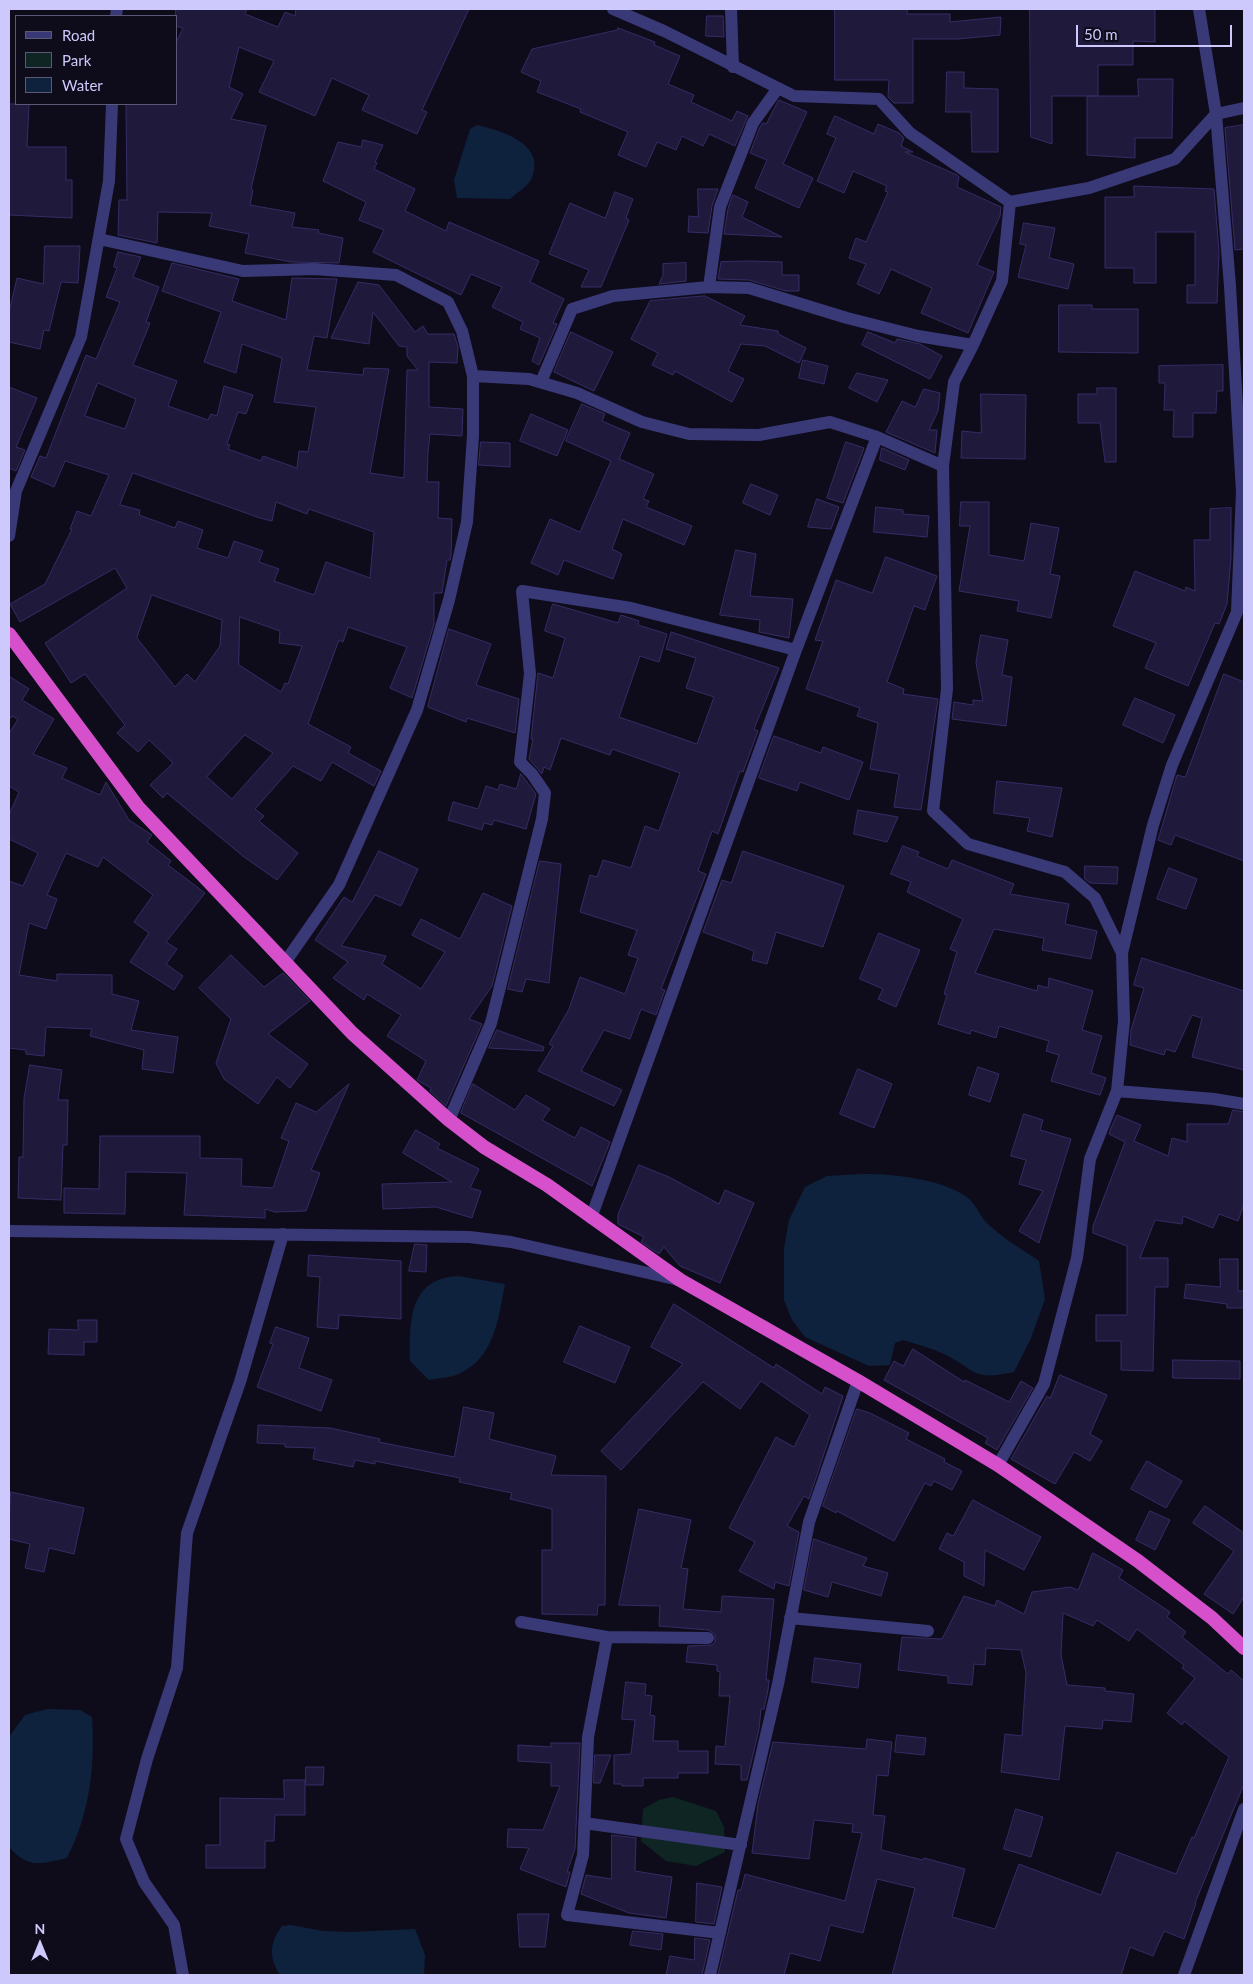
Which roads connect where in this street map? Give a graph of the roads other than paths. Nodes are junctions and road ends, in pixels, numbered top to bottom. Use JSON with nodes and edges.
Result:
{"nodes":[{"id":1,"x":614,"y":9,"type":"edge"},
{"id":2,"x":731,"y":9,"type":"edge"},
{"id":3,"x":1199,"y":9,"type":"edge"},
{"id":4,"x":733,"y":67,"type":"junction"},
{"id":5,"x":778,"y":88,"type":"junction"},
{"id":6,"x":112,"y":105,"type":"edge"},
{"id":7,"x":1244,"y":108,"type":"edge"},
{"id":8,"x":1216,"y":114,"type":"junction"},
{"id":9,"x":1010,"y":202,"type":"junction"},
{"id":10,"x":99,"y":239,"type":"junction"},
{"id":11,"x":709,"y":287,"type":"junction"},
{"id":12,"x":974,"y":345,"type":"junction"},
{"id":13,"x":473,"y":376,"type":"junction"},
{"id":14,"x":540,"y":382,"type":"junction"},
{"id":15,"x":877,"y":437,"type":"junction"},
{"id":16,"x":943,"y":466,"type":"junction"},
{"id":17,"x":9,"y":536,"type":"edge"},
{"id":18,"x":9,"y":634,"type":"edge"},
{"id":19,"x":796,"y":650,"type":"junction"},
{"id":20,"x":1122,"y":953,"type":"junction"},
{"id":21,"x":286,"y":961,"type":"junction"},
{"id":22,"x":1117,"y":1091,"type":"junction"},
{"id":23,"x":1244,"y":1104,"type":"edge"},
{"id":24,"x":449,"y":1120,"type":"junction"},
{"id":25,"x":591,"y":1218,"type":"junction"},
{"id":26,"x":9,"y":1231,"type":"edge"},
{"id":27,"x":283,"y":1234,"type":"junction"},
{"id":28,"x":680,"y":1280,"type":"junction"},
{"id":29,"x":858,"y":1381,"type":"junction"},
{"id":30,"x":998,"y":1465,"type":"junction"},
{"id":31,"x":790,"y":1618,"type":"junction"},
{"id":32,"x":521,"y":1622,"type":"dead end"},
{"id":33,"x":928,"y":1631,"type":"dead end"},
{"id":34,"x":607,"y":1637,"type":"junction"},
{"id":35,"x":708,"y":1638,"type":"dead end"},
{"id":36,"x":1244,"y":1648,"type":"edge"},
{"id":37,"x":1244,"y":1809,"type":"edge"},
{"id":38,"x":584,"y":1823,"type":"junction"},
{"id":39,"x":741,"y":1844,"type":"junction"},
{"id":40,"x":720,"y":1933,"type":"junction"},
{"id":41,"x":183,"y":1975,"type":"edge"},
{"id":42,"x":710,"y":1975,"type":"edge"},
{"id":43,"x":1184,"y":1975,"type":"edge"}],
"edges":[{"from":1,"to":4,"type":"street"},
{"from":2,"to":4,"type":"street"},
{"from":3,"to":8,"type":"street"},
{"from":4,"to":5,"type":"street"},
{"from":5,"to":9,"type":"street"},
{"from":5,"to":11,"type":"street"},
{"from":6,"to":10,"type":"street"},
{"from":7,"to":8,"type":"street"},
{"from":8,"to":9,"type":"street"},
{"from":8,"to":20,"type":"street"},
{"from":9,"to":12,"type":"street"},
{"from":10,"to":13,"type":"street"},
{"from":10,"to":17,"type":"street"},
{"from":11,"to":12,"type":"street"},
{"from":11,"to":14,"type":"street"},
{"from":12,"to":16,"type":"street"},
{"from":13,"to":14,"type":"street"},
{"from":13,"to":21,"type":"street"},
{"from":14,"to":15,"type":"street"},
{"from":15,"to":16,"type":"street"},
{"from":15,"to":19,"type":"street"},
{"from":16,"to":20,"type":"street"},
{"from":18,"to":21,"type":"highway"},
{"from":19,"to":24,"type":"street"},
{"from":19,"to":25,"type":"street"},
{"from":20,"to":22,"type":"street"},
{"from":21,"to":24,"type":"highway"},
{"from":22,"to":23,"type":"street"},
{"from":22,"to":30,"type":"street"},
{"from":24,"to":25,"type":"highway"},
{"from":25,"to":28,"type":"highway"},
{"from":26,"to":27,"type":"street"},
{"from":27,"to":28,"type":"street"},
{"from":27,"to":41,"type":"street"},
{"from":28,"to":29,"type":"highway"},
{"from":29,"to":30,"type":"highway"},
{"from":29,"to":31,"type":"street"},
{"from":30,"to":36,"type":"highway"},
{"from":31,"to":33,"type":"street"},
{"from":31,"to":39,"type":"street"},
{"from":32,"to":34,"type":"street"},
{"from":34,"to":35,"type":"street"},
{"from":34,"to":38,"type":"street"},
{"from":37,"to":43,"type":"street"},
{"from":38,"to":39,"type":"street"},
{"from":38,"to":40,"type":"street"},
{"from":39,"to":40,"type":"street"},
{"from":40,"to":42,"type":"street"}]}
